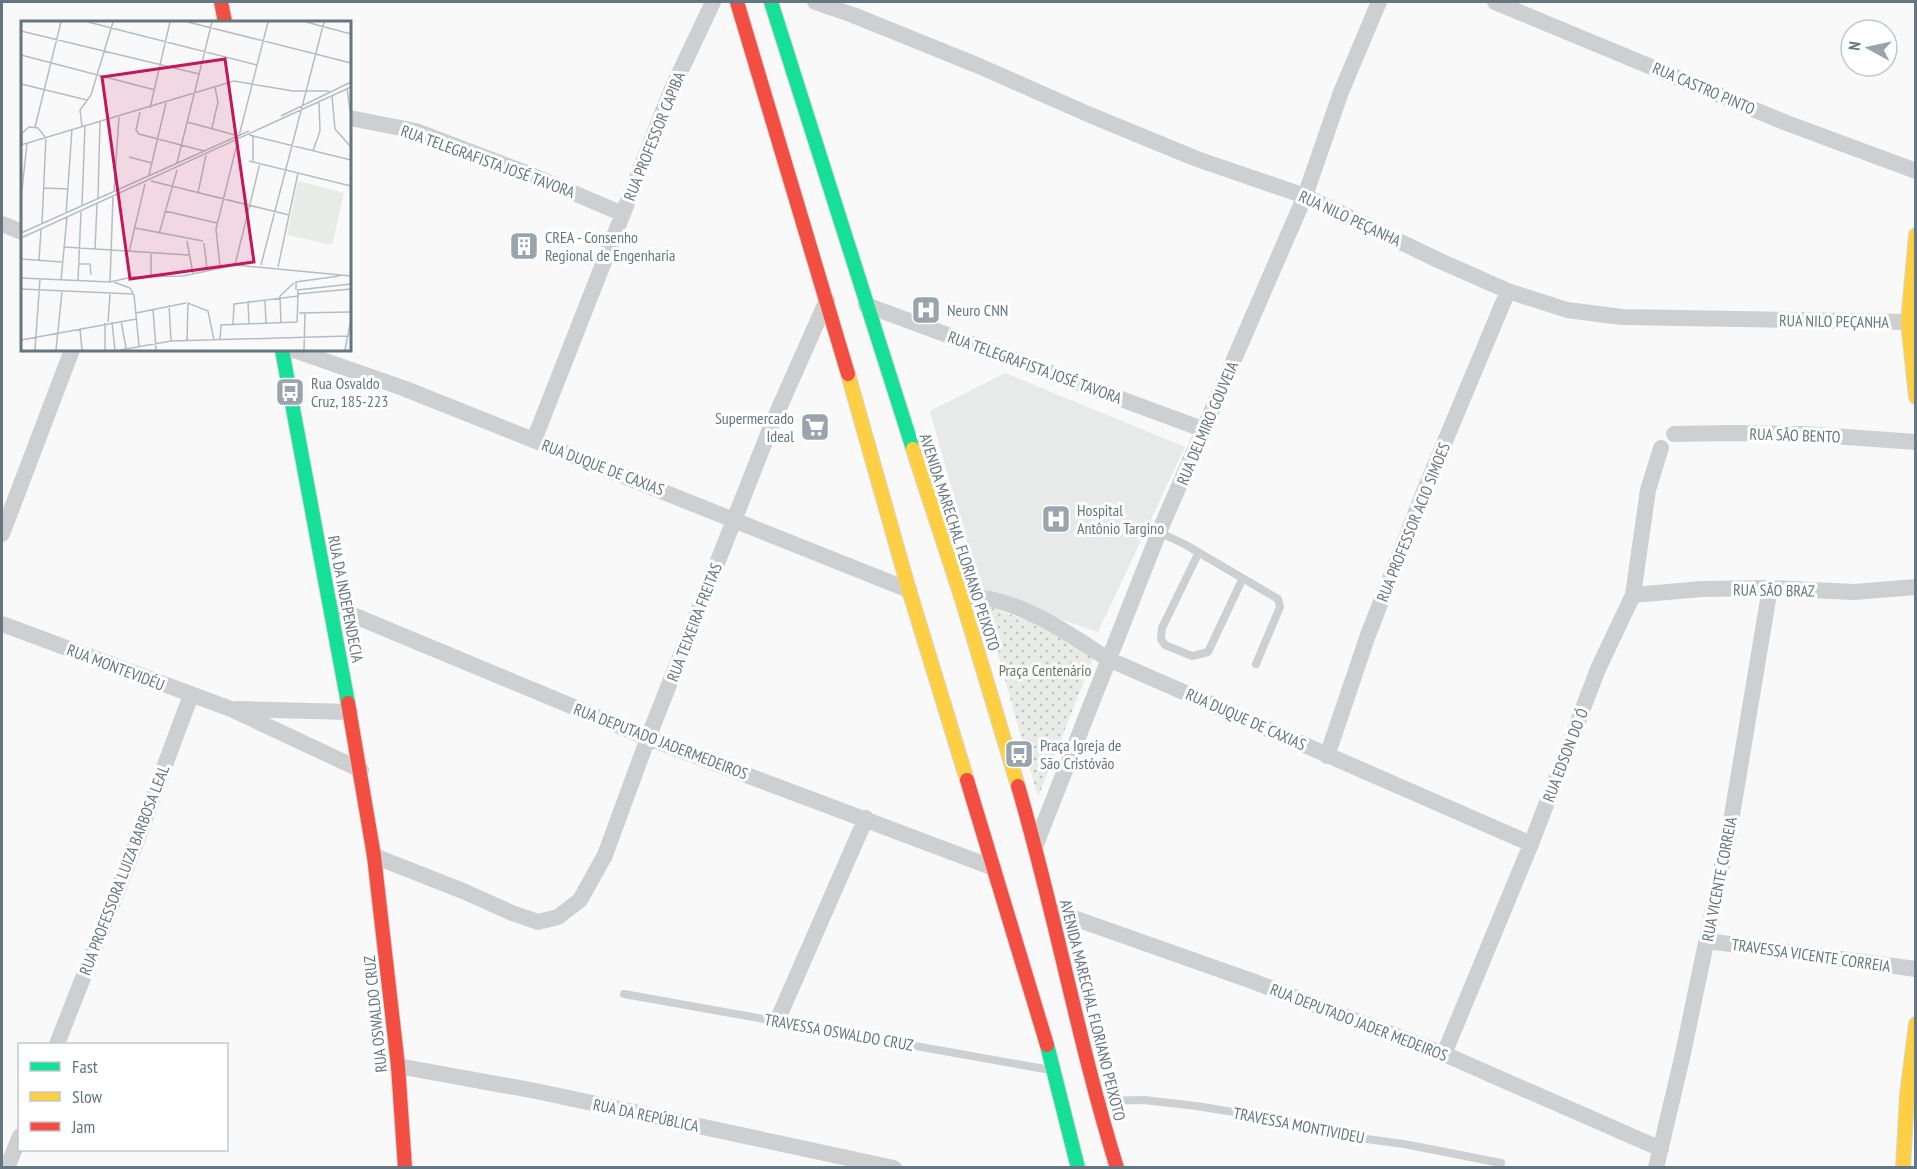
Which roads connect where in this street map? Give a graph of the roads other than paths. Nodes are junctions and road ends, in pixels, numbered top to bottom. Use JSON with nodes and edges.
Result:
{"nodes":[{"id":1,"x":221,"y":2,"type":"edge"},
{"id":2,"x":713,"y":2,"type":"edge"},
{"id":3,"x":737,"y":2,"type":"edge"},
{"id":4,"x":771,"y":2,"type":"edge"},
{"id":5,"x":815,"y":2,"type":"edge"},
{"id":6,"x":1379,"y":2,"type":"edge"},
{"id":7,"x":1495,"y":2,"type":"edge"},
{"id":8,"x":225,"y":21,"type":"edge"},
{"id":9,"x":351,"y":118,"type":"edge"},
{"id":10,"x":1916,"y":171,"type":"edge"},
{"id":11,"x":1305,"y":196,"type":"junction"},
{"id":12,"x":623,"y":214,"type":"junction"},
{"id":13,"x":2,"y":224,"type":"edge"},
{"id":14,"x":21,"y":232,"type":"edge"},
{"id":15,"x":1916,"y":235,"type":"edge"},
{"id":16,"x":1508,"y":291,"type":"junction"},
{"id":17,"x":827,"y":300,"type":"junction"},
{"id":18,"x":866,"y":305,"type":"junction"},
{"id":19,"x":1908,"y":322,"type":"junction"},
{"id":20,"x":72,"y":351,"type":"edge"},
{"id":21,"x":282,"y":351,"type":"edge"},
{"id":22,"x":297,"y":351,"type":"edge"},
{"id":23,"x":1916,"y":397,"type":"edge"},
{"id":24,"x":1205,"y":430,"type":"junction"},
{"id":25,"x":1674,"y":434,"type":"dead end"},
{"id":26,"x":534,"y":440,"type":"junction"},
{"id":27,"x":1916,"y":442,"type":"edge"},
{"id":28,"x":1661,"y":448,"type":"dead end"},
{"id":29,"x":734,"y":519,"type":"junction"},
{"id":30,"x":1160,"y":532,"type":"junction"},
{"id":31,"x":2,"y":534,"type":"edge"},
{"id":32,"x":1198,"y":554,"type":"junction"},
{"id":33,"x":1242,"y":580,"type":"junction"},
{"id":34,"x":1916,"y":587,"type":"edge"},
{"id":35,"x":1770,"y":588,"type":"junction"},
{"id":36,"x":909,"y":590,"type":"junction"},
{"id":37,"x":1633,"y":595,"type":"junction"},
{"id":38,"x":961,"y":596,"type":"junction"},
{"id":39,"x":331,"y":606,"type":"junction"},
{"id":40,"x":2,"y":624,"type":"edge"},
{"id":41,"x":1108,"y":659,"type":"junction"},
{"id":42,"x":1256,"y":664,"type":"dead end"},
{"id":43,"x":191,"y":695,"type":"junction"},
{"id":44,"x":231,"y":709,"type":"junction"},
{"id":45,"x":350,"y":712,"type":"junction"},
{"id":46,"x":648,"y":738,"type":"junction"},
{"id":47,"x":1327,"y":756,"type":"junction"},
{"id":48,"x":361,"y":770,"type":"junction"},
{"id":49,"x":866,"y":818,"type":"junction"},
{"id":50,"x":1035,"y":844,"type":"junction"},
{"id":51,"x":1531,"y":844,"type":"junction"},
{"id":52,"x":374,"y":856,"type":"junction"},
{"id":53,"x":994,"y":868,"type":"junction"},
{"id":54,"x":1051,"y":909,"type":"junction"},
{"id":55,"x":1707,"y":941,"type":"junction"},
{"id":56,"x":1916,"y":969,"type":"edge"},
{"id":57,"x":624,"y":994,"type":"dead end"},
{"id":58,"x":777,"y":1021,"type":"junction"},
{"id":59,"x":1916,"y":1024,"type":"edge"},
{"id":60,"x":57,"y":1043,"type":"edge"},
{"id":61,"x":1444,"y":1054,"type":"junction"},
{"id":62,"x":398,"y":1066,"type":"junction"},
{"id":63,"x":1054,"y":1070,"type":"junction"},
{"id":64,"x":1096,"y":1101,"type":"junction"},
{"id":65,"x":18,"y":1141,"type":"edge"},
{"id":66,"x":1660,"y":1149,"type":"junction"},
{"id":67,"x":1501,"y":1163,"type":"dead end"},
{"id":68,"x":7,"y":1167,"type":"edge"},
{"id":69,"x":405,"y":1167,"type":"edge"},
{"id":70,"x":894,"y":1167,"type":"edge"},
{"id":71,"x":1078,"y":1167,"type":"edge"},
{"id":72,"x":1117,"y":1167,"type":"edge"},
{"id":73,"x":1656,"y":1167,"type":"edge"},
{"id":74,"x":1903,"y":1167,"type":"edge"}],
"edges":[{"from":1,"to":8,"type":"main road"},
{"from":2,"to":12,"type":"street","name":"RUA PROFESSOR CAPIBA"},
{"from":3,"to":17,"type":"main road"},
{"from":4,"to":18,"type":"main road","name":"AVENIDA MARECHAL FLORIANO PEIXOTO"},
{"from":5,"to":11,"type":"street","name":"RUA NILO PEÇANHA"},
{"from":6,"to":11,"type":"street","name":"RUA DELMIRO GOUVEIA"},
{"from":7,"to":10,"type":"street","name":"RUA CASTRO PINTO"},
{"from":9,"to":12,"type":"street","name":"RUA TELEGRAFISTA JOSÉ TAVORA"},
{"from":11,"to":16,"type":"street","name":"RUA NILO PEÇANHA"},
{"from":11,"to":24,"type":"street","name":"RUA DELMIRO GOUVEIA"},
{"from":12,"to":26,"type":"street","name":"RUA PROFESSOR CAPIBA"},
{"from":13,"to":14,"type":"street"},
{"from":15,"to":19,"type":"main road"},
{"from":16,"to":19,"type":"street","name":"RUA NILO PEÇANHA"},
{"from":16,"to":47,"type":"street","name":"RUA PROFESSOR ACIO SIMOES"},
{"from":17,"to":29,"type":"street","name":"RUA TEIXEIRA FREITAS"},
{"from":17,"to":36,"type":"main road"},
{"from":18,"to":24,"type":"street","name":"RUA TELEGRAFISTA JOSÉ TAVORA"},
{"from":18,"to":38,"type":"main road","name":"AVENIDA MARECHAL FLORIANO PEIXOTO"},
{"from":19,"to":23,"type":"main road"},
{"from":20,"to":31,"type":"street"},
{"from":21,"to":39,"type":"main road","name":"RUA DA INDEPENDECIA"},
{"from":22,"to":26,"type":"street","name":"RUA DUQUE DE CAXIAS"},
{"from":24,"to":30,"type":"street","name":"RUA DELMIRO GOUVEIA"},
{"from":25,"to":27,"type":"street","name":"RUA SÃO BENTO"},
{"from":26,"to":29,"type":"street","name":"RUA DUQUE DE CAXIAS"},
{"from":28,"to":37,"type":"street","name":"RUA EDSON DO Ó"},
{"from":29,"to":36,"type":"street","name":"RUA DUQUE DE CAXIAS"},
{"from":29,"to":46,"type":"street","name":"RUA TEIXEIRA FREITAS"},
{"from":30,"to":32,"type":"lane"},
{"from":30,"to":41,"type":"street","name":"RUA DELMIRO GOUVEIA"},
{"from":32,"to":33,"type":"lane"},
{"from":32,"to":33,"type":"lane"},
{"from":33,"to":42,"type":"lane"},
{"from":34,"to":35,"type":"street","name":"RUA SÃO BRAZ"},
{"from":35,"to":37,"type":"street","name":"RUA SÃO BRAZ"},
{"from":35,"to":55,"type":"street","name":"RUA VICENTE CORREIA"},
{"from":36,"to":53,"type":"main road"},
{"from":37,"to":51,"type":"street","name":"RUA EDSON DO Ó"},
{"from":38,"to":41,"type":"street","name":"RUA DUQUE DE CAXIAS"},
{"from":38,"to":50,"type":"main road","name":"AVENIDA MARECHAL FLORIANO PEIXOTO"},
{"from":39,"to":45,"type":"main road","name":"RUA DA INDEPENDECIA"},
{"from":39,"to":46,"type":"street","name":"RUA DEPUTADO JADERMEDEIROS"},
{"from":40,"to":43,"type":"street","name":"RUA MONTEVIDÉU"},
{"from":41,"to":47,"type":"street","name":"RUA DUQUE DE CAXIAS"},
{"from":41,"to":50,"type":"street","name":"RUA DELMIRO GOUVEIA"},
{"from":43,"to":44,"type":"street","name":"RUA MONTEVIDÉU"},
{"from":43,"to":60,"type":"street","name":"RUA PROFESSORA LUIZA BARBOSA LEAL"},
{"from":44,"to":45,"type":"street","name":"RUA MONTEVIDÉU"},
{"from":44,"to":48,"type":"street","name":"RUA MONTEVIDÉU"},
{"from":45,"to":48,"type":"main road","name":"RUA DA INDEPENDECIA"},
{"from":46,"to":49,"type":"street","name":"RUA DEPUTADO JADERMEDEIROS"},
{"from":46,"to":52,"type":"street","name":"RUA TEIXEIRA FREITAS"},
{"from":47,"to":51,"type":"street","name":"RUA DUQUE DE CAXIAS"},
{"from":48,"to":52,"type":"main road","name":"RUA DA INDEPENDECIA"},
{"from":49,"to":53,"type":"street","name":"RUA DEPUTADO JADERMEDEIROS"},
{"from":49,"to":58,"type":"street"},
{"from":50,"to":54,"type":"main road","name":"AVENIDA MARECHAL FLORIANO PEIXOTO"},
{"from":51,"to":61,"type":"street","name":"RUA EDSON DO Ó"},
{"from":52,"to":62,"type":"main road","name":"RUA OSWALDO CRUZ"},
{"from":53,"to":63,"type":"main road"},
{"from":54,"to":61,"type":"street","name":"RUA DEPUTADO JADER MEDEIROS"},
{"from":54,"to":64,"type":"main road","name":"AVENIDA MARECHAL FLORIANO PEIXOTO"},
{"from":55,"to":56,"type":"street","name":"TRAVESSA VICENTE CORREIA"},
{"from":55,"to":66,"type":"street","name":"RUA VICENTE CORREIA"},
{"from":57,"to":58,"type":"lane","name":"TRAVESSA OSWALDO CRUZ"},
{"from":58,"to":63,"type":"lane","name":"TRAVESSA OSWALDO CRUZ"},
{"from":59,"to":74,"type":"main road"},
{"from":61,"to":66,"type":"street","name":"RUA DEPUTADO JADER MEDEIROS"},
{"from":62,"to":69,"type":"main road","name":"RUA OSWALDO CRUZ"},
{"from":62,"to":70,"type":"street","name":"RUA DA REPÚBLICA"},
{"from":63,"to":71,"type":"main road"},
{"from":64,"to":67,"type":"lane","name":"TRAVESSA MONTIVIDEU"},
{"from":64,"to":72,"type":"main road","name":"AVENIDA MARECHAL FLORIANO PEIXOTO"},
{"from":65,"to":68,"type":"street"},
{"from":66,"to":73,"type":"street","name":"RUA VICENTE CORREIA"}]}
